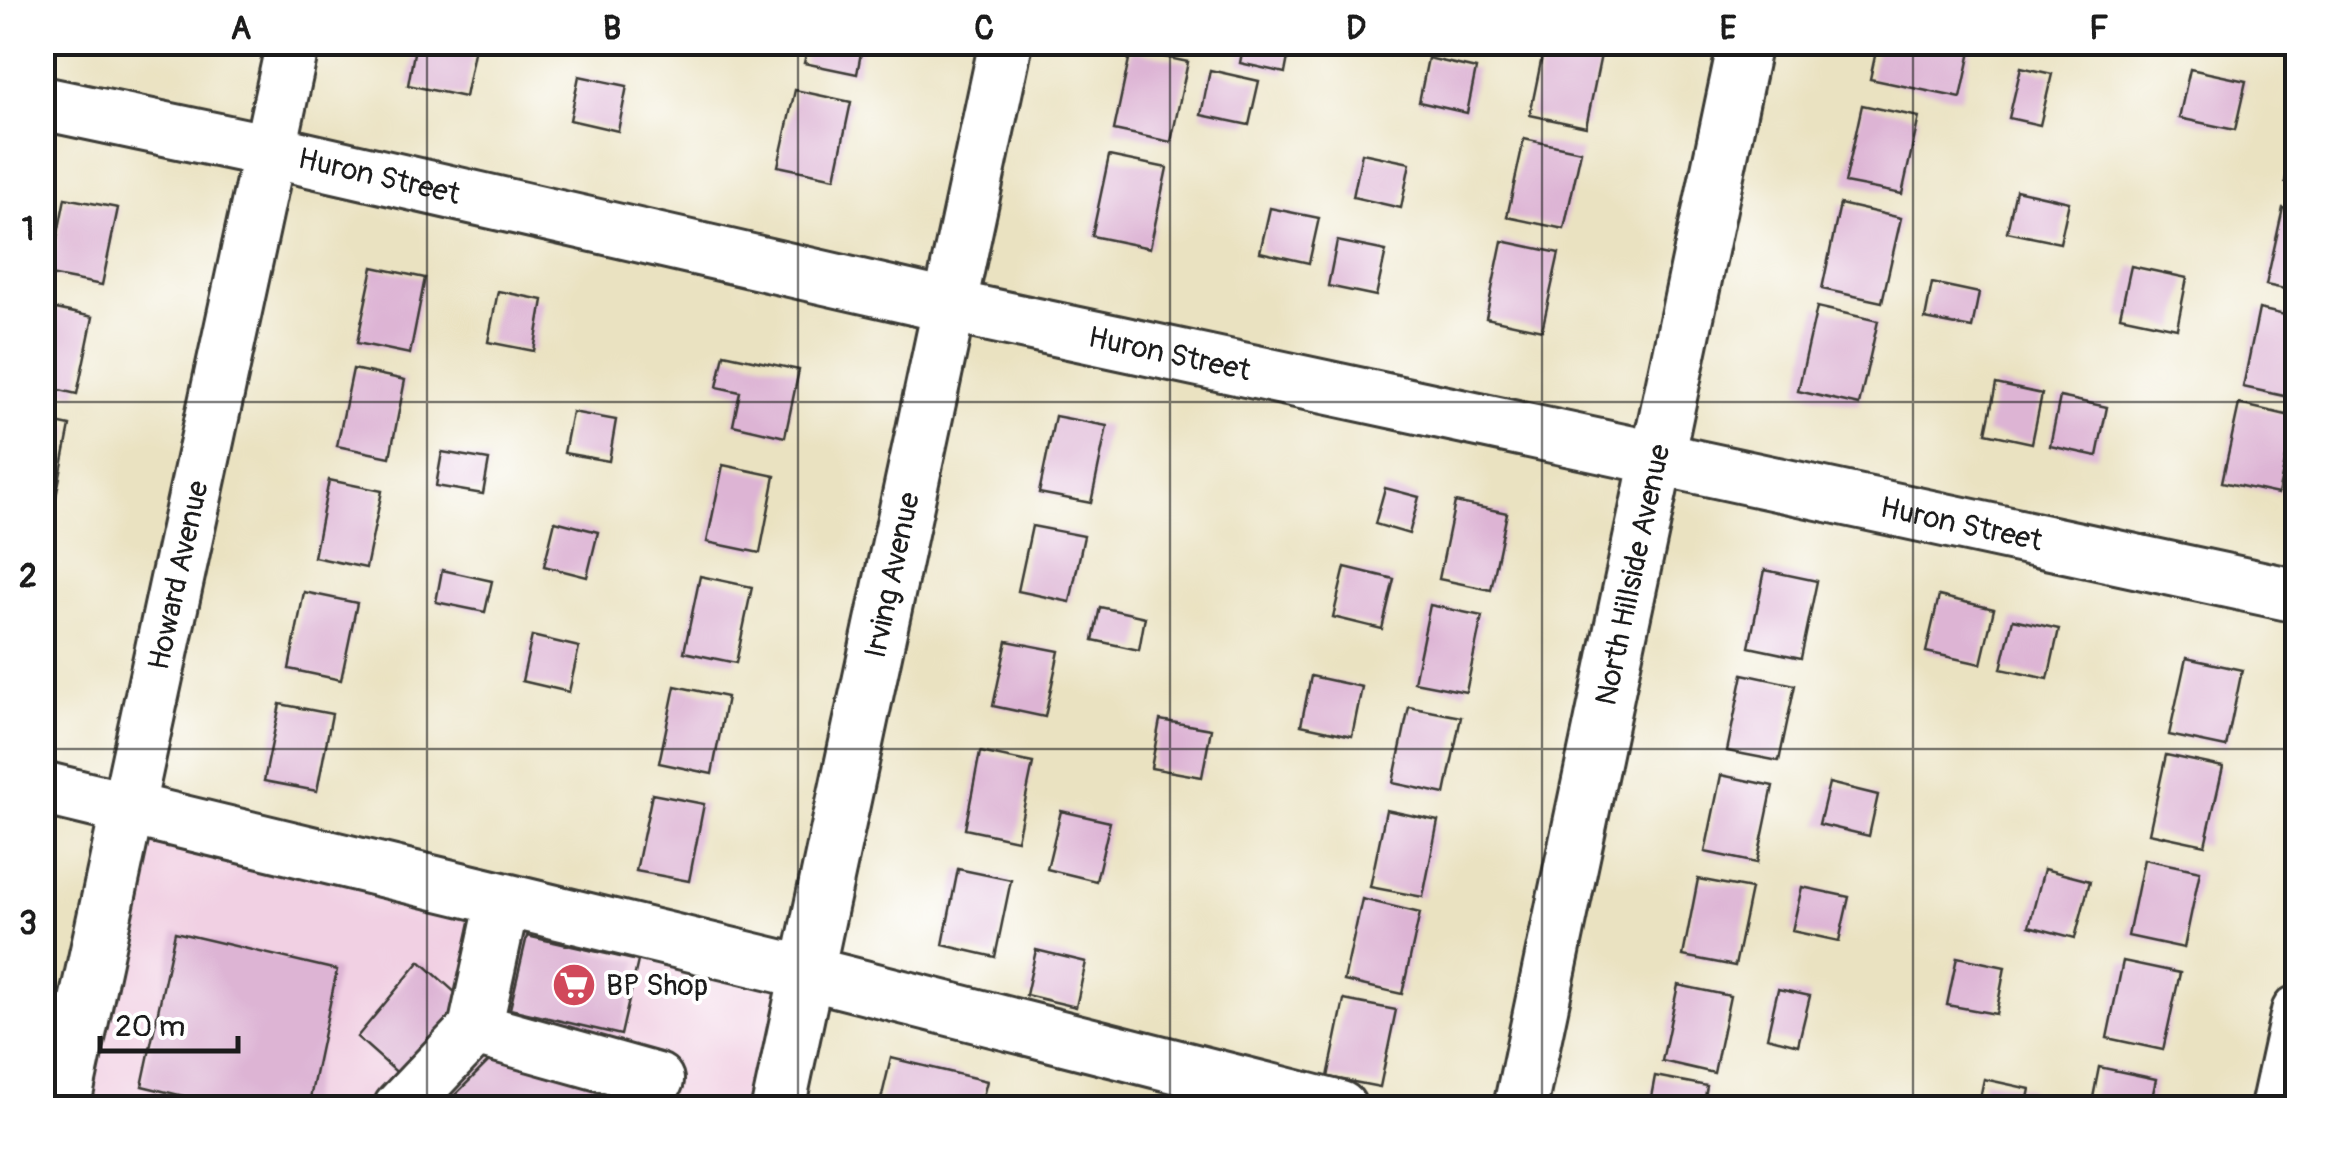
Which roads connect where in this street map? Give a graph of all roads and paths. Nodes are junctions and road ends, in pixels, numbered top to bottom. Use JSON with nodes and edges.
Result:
{"nodes":[{"id":1,"x":292,"y":42,"type":"edge"},
{"id":2,"x":1006,"y":42,"type":"edge"},
{"id":3,"x":1745,"y":42,"type":"edge"},
{"id":4,"x":42,"y":104,"type":"edge"},
{"id":5,"x":270,"y":151,"type":"junction"},
{"id":6,"x":948,"y":306,"type":"junction"},
{"id":7,"x":1656,"y":458,"type":"junction"},
{"id":8,"x":2298,"y":596,"type":"edge"},
{"id":9,"x":42,"y":788,"type":"edge"},
{"id":10,"x":125,"y":810,"type":"junction"},
{"id":11,"x":503,"y":901,"type":"junction"},
{"id":12,"x":808,"y":974,"type":"junction"},
{"id":13,"x":2298,"y":1012,"type":"edge"},
{"id":14,"x":475,"y":1029,"type":"junction"},
{"id":15,"x":63,"y":1108,"type":"edge"},
{"id":16,"x":400,"y":1108,"type":"edge"},
{"id":17,"x":631,"y":1108,"type":"edge"},
{"id":18,"x":778,"y":1108,"type":"edge"},
{"id":19,"x":1340,"y":1108,"type":"edge"},
{"id":20,"x":1520,"y":1108,"type":"edge"},
{"id":21,"x":2278,"y":1108,"type":"edge"}],
"edges":[{"from":1,"to":5,"type":"street","name":"Howard Avenue"},
{"from":2,"to":6,"type":"street","name":"Irving Avenue"},
{"from":3,"to":7,"type":"street","name":"North Hillside Avenue"},
{"from":4,"to":5,"type":"street","name":"Huron Street"},
{"from":5,"to":6,"type":"street","name":"Huron Street"},
{"from":5,"to":10,"type":"street","name":"Howard Avenue"},
{"from":6,"to":7,"type":"street","name":"Huron Street"},
{"from":6,"to":12,"type":"street","name":"Irving Avenue"},
{"from":7,"to":8,"type":"street","name":"Huron Street"},
{"from":7,"to":20,"type":"street","name":"North Hillside Avenue"},
{"from":9,"to":10,"type":"street"},
{"from":10,"to":11,"type":"street"},
{"from":10,"to":15,"type":"street","name":"Howard Avenue"},
{"from":11,"to":12,"type":"street"},
{"from":11,"to":14,"type":"street"},
{"from":12,"to":18,"type":"street","name":"Irving Avenue"},
{"from":12,"to":19,"type":"street"},
{"from":13,"to":21,"type":"street"},
{"from":14,"to":16,"type":"street"},
{"from":14,"to":17,"type":"street"}]}
